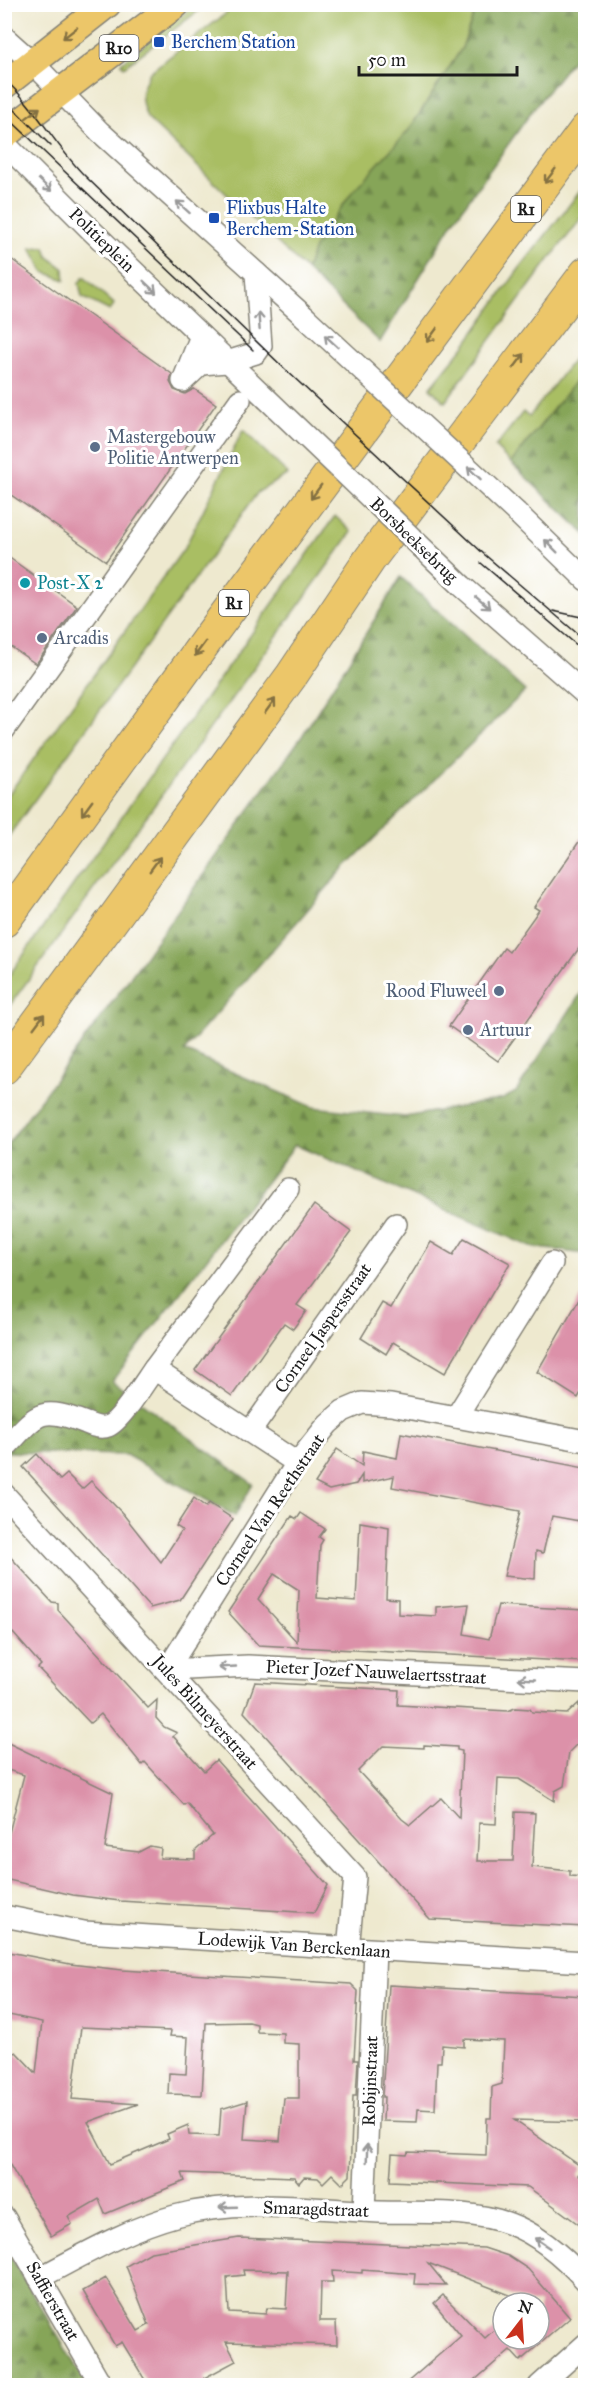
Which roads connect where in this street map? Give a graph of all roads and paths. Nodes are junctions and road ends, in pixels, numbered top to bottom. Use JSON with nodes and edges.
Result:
{"nodes":[{"id":1,"x":107,"y":4,"type":"edge"},
{"id":2,"x":176,"y":4,"type":"edge"},
{"id":3,"x":4,"y":37,"type":"edge"},
{"id":4,"x":33,"y":63,"type":"junction"},
{"id":5,"x":4,"y":85,"type":"edge"},
{"id":6,"x":62,"y":92,"type":"junction"},
{"id":7,"x":585,"y":129,"type":"edge"},
{"id":8,"x":4,"y":135,"type":"edge"},
{"id":9,"x":4,"y":143,"type":"edge"},
{"id":10,"x":256,"y":273,"type":"junction"},
{"id":11,"x":585,"y":273,"type":"edge"},
{"id":12,"x":201,"y":336,"type":"junction"},
{"id":13,"x":228,"y":363,"type":"junction"},
{"id":14,"x":266,"y":398,"type":"junction"},
{"id":15,"x":240,"y":400,"type":"junction"},
{"id":16,"x":585,"y":580,"type":"edge"},
{"id":17,"x":585,"y":695,"type":"edge"},
{"id":18,"x":4,"y":730,"type":"edge"},
{"id":19,"x":4,"y":921,"type":"edge"},
{"id":20,"x":4,"y":1068,"type":"edge"},
{"id":21,"x":288,"y":1189,"type":"dead end"},
{"id":22,"x":396,"y":1224,"type":"dead end"},
{"id":23,"x":552,"y":1263,"type":"dead end"},
{"id":24,"x":154,"y":1369,"type":"junction"},
{"id":25,"x":456,"y":1417,"type":"junction"},
{"id":26,"x":250,"y":1432,"type":"junction"},
{"id":27,"x":585,"y":1441,"type":"edge"},
{"id":28,"x":4,"y":1449,"type":"edge"},
{"id":29,"x":297,"y":1463,"type":"junction"},
{"id":30,"x":4,"y":1494,"type":"edge"},
{"id":31,"x":167,"y":1670,"type":"junction"},
{"id":32,"x":585,"y":1682,"type":"edge"},
{"id":33,"x":4,"y":1916,"type":"edge"},
{"id":34,"x":348,"y":1949,"type":"junction"},
{"id":35,"x":375,"y":1950,"type":"junction"},
{"id":36,"x":585,"y":1962,"type":"edge"},
{"id":37,"x":364,"y":2211,"type":"junction"},
{"id":38,"x":4,"y":2217,"type":"edge"},
{"id":39,"x":39,"y":2278,"type":"junction"},
{"id":40,"x":585,"y":2282,"type":"edge"},
{"id":41,"x":585,"y":2344,"type":"edge"},
{"id":42,"x":102,"y":2385,"type":"edge"},
{"id":43,"x":539,"y":2385,"type":"edge"}],
"edges":[{"from":1,"to":4,"type":"main road","number":"R10","one_way":true},
{"from":2,"to":6,"type":"main road","number":"R10"},
{"from":3,"to":4,"type":"street"},
{"from":4,"to":5,"type":"main road","number":"R10"},
{"from":4,"to":6,"type":"street"},
{"from":8,"to":6,"type":"main road","number":"R10","one_way":true},
{"from":10,"to":6,"type":"street","one_way":true},
{"from":7,"to":19,"type":"highway","number":"R1","one_way":true},
{"from":9,"to":12,"type":"street","name":"Politieplein","one_way":true},
{"from":13,"to":10,"type":"street","one_way":true},
{"from":16,"to":10,"type":"street","one_way":true,"bridge":true},
{"from":20,"to":11,"type":"highway","one_way":true},
{"from":12,"to":13,"type":"street","name":"Politieplein"},
{"from":12,"to":13,"type":"street"},
{"from":13,"to":14,"type":"street","name":"Politieplein"},
{"from":13,"to":15,"type":"street"},
{"from":14,"to":15,"type":"street"},
{"from":14,"to":17,"type":"street","name":"Borsbeeksebrug","one_way":true,"bridge":true},
{"from":15,"to":18,"type":"street"},
{"from":21,"to":24,"type":"street"},
{"from":22,"to":26,"type":"street","name":"Corneel Jaspersstraat"},
{"from":23,"to":25,"type":"street"},
{"from":24,"to":26,"type":"street"},
{"from":24,"to":28,"type":"street"},
{"from":25,"to":27,"type":"street","name":"Corneel Van Reethstraat"},
{"from":25,"to":29,"type":"street","name":"Corneel Van Reethstraat"},
{"from":26,"to":29,"type":"street"},
{"from":29,"to":31,"type":"street","name":"Corneel Van Reethstraat"},
{"from":30,"to":31,"type":"street","name":"Jules Bilmeyerstraat"},
{"from":32,"to":31,"type":"street","name":"Pieter Jozef Nauwelaertsstraat","one_way":true},
{"from":31,"to":34,"type":"street","name":"Jules Bilmeyerstraat"},
{"from":33,"to":34,"type":"street","name":"Lodewijk Van Berckenlaan"},
{"from":34,"to":35,"type":"street","name":"Lodewijk Van Berckenlaan"},
{"from":35,"to":36,"type":"street","name":"Lodewijk Van Berckenlaan"},
{"from":37,"to":35,"type":"street","name":"Robijnstraat","one_way":true},
{"from":37,"to":39,"type":"street","name":"Smaragdstraat","one_way":true},
{"from":40,"to":37,"type":"street","name":"Smaragdstraat","one_way":true},
{"from":38,"to":39,"type":"street","name":"Saffierstraat"},
{"from":39,"to":42,"type":"street","name":"Saffierstraat"},
{"from":41,"to":43,"type":"street"}]}
